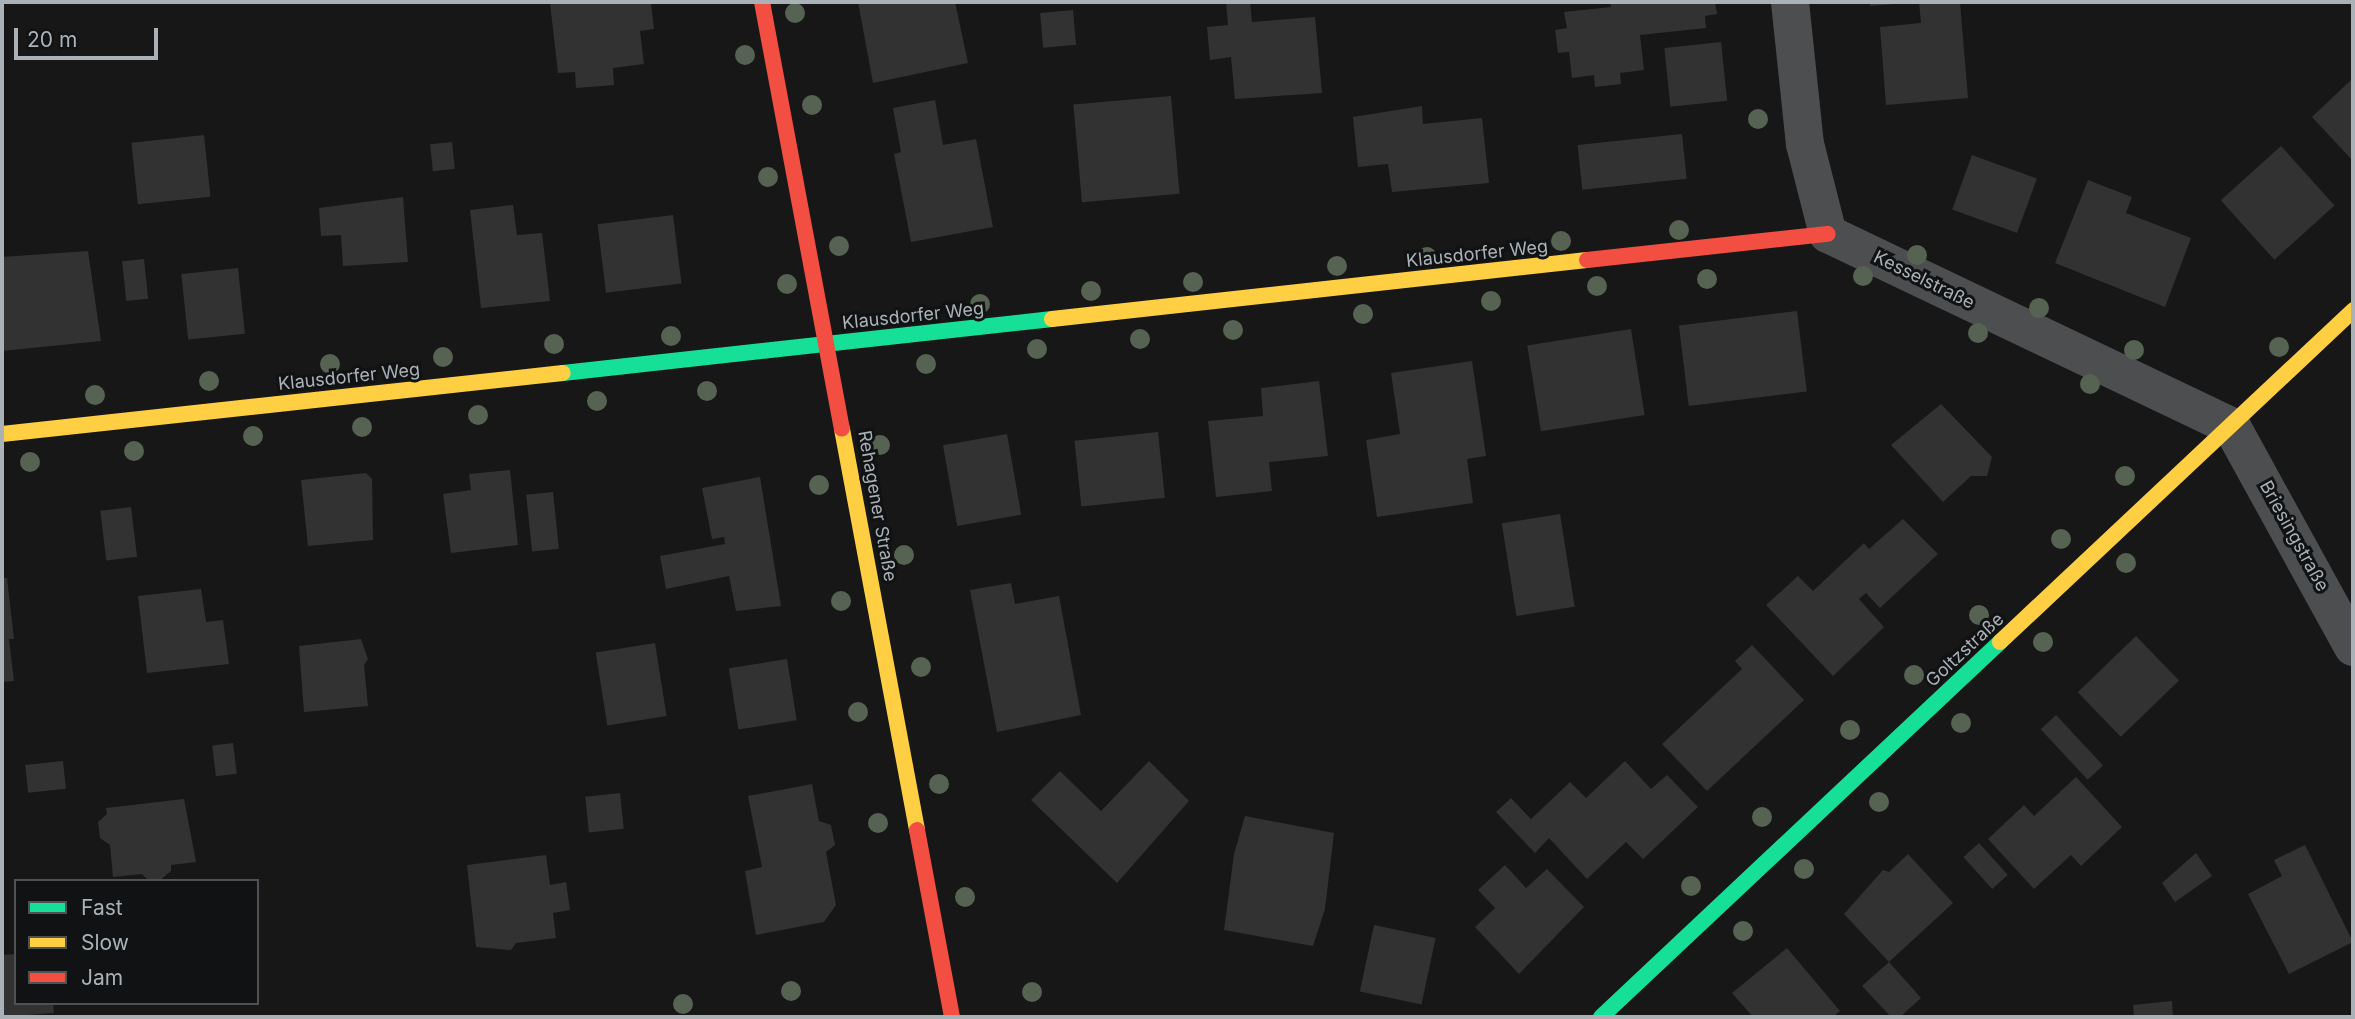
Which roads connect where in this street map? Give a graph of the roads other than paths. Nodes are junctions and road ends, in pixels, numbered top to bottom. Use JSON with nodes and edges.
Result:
{"nodes":[{"id":1,"x":762,"y":2,"type":"edge"},
{"id":2,"x":1790,"y":2,"type":"edge"},
{"id":3,"x":1828,"y":234,"type":"junction"},
{"id":4,"x":2353,"y":310,"type":"edge"},
{"id":5,"x":827,"y":345,"type":"junction"},
{"id":6,"x":2232,"y":427,"type":"junction"},
{"id":7,"x":2,"y":434,"type":"edge"},
{"id":8,"x":2353,"y":647,"type":"edge"},
{"id":9,"x":951,"y":1017,"type":"edge"},
{"id":10,"x":1601,"y":1017,"type":"edge"}],
"edges":[{"from":1,"to":5,"type":"street","name":"Rehagener Straße"},
{"from":2,"to":3,"type":"street"},
{"from":3,"to":5,"type":"street","name":"Klausdorfer Weg"},
{"from":3,"to":6,"type":"street","name":"Kesselstraße"},
{"from":4,"to":6,"type":"street","name":"Goltzstraße"},
{"from":5,"to":7,"type":"street","name":"Klausdorfer Weg"},
{"from":5,"to":9,"type":"street","name":"Rehagener Straße"},
{"from":6,"to":8,"type":"street","name":"Briesingstraße"},
{"from":6,"to":10,"type":"street","name":"Goltzstraße"}]}
